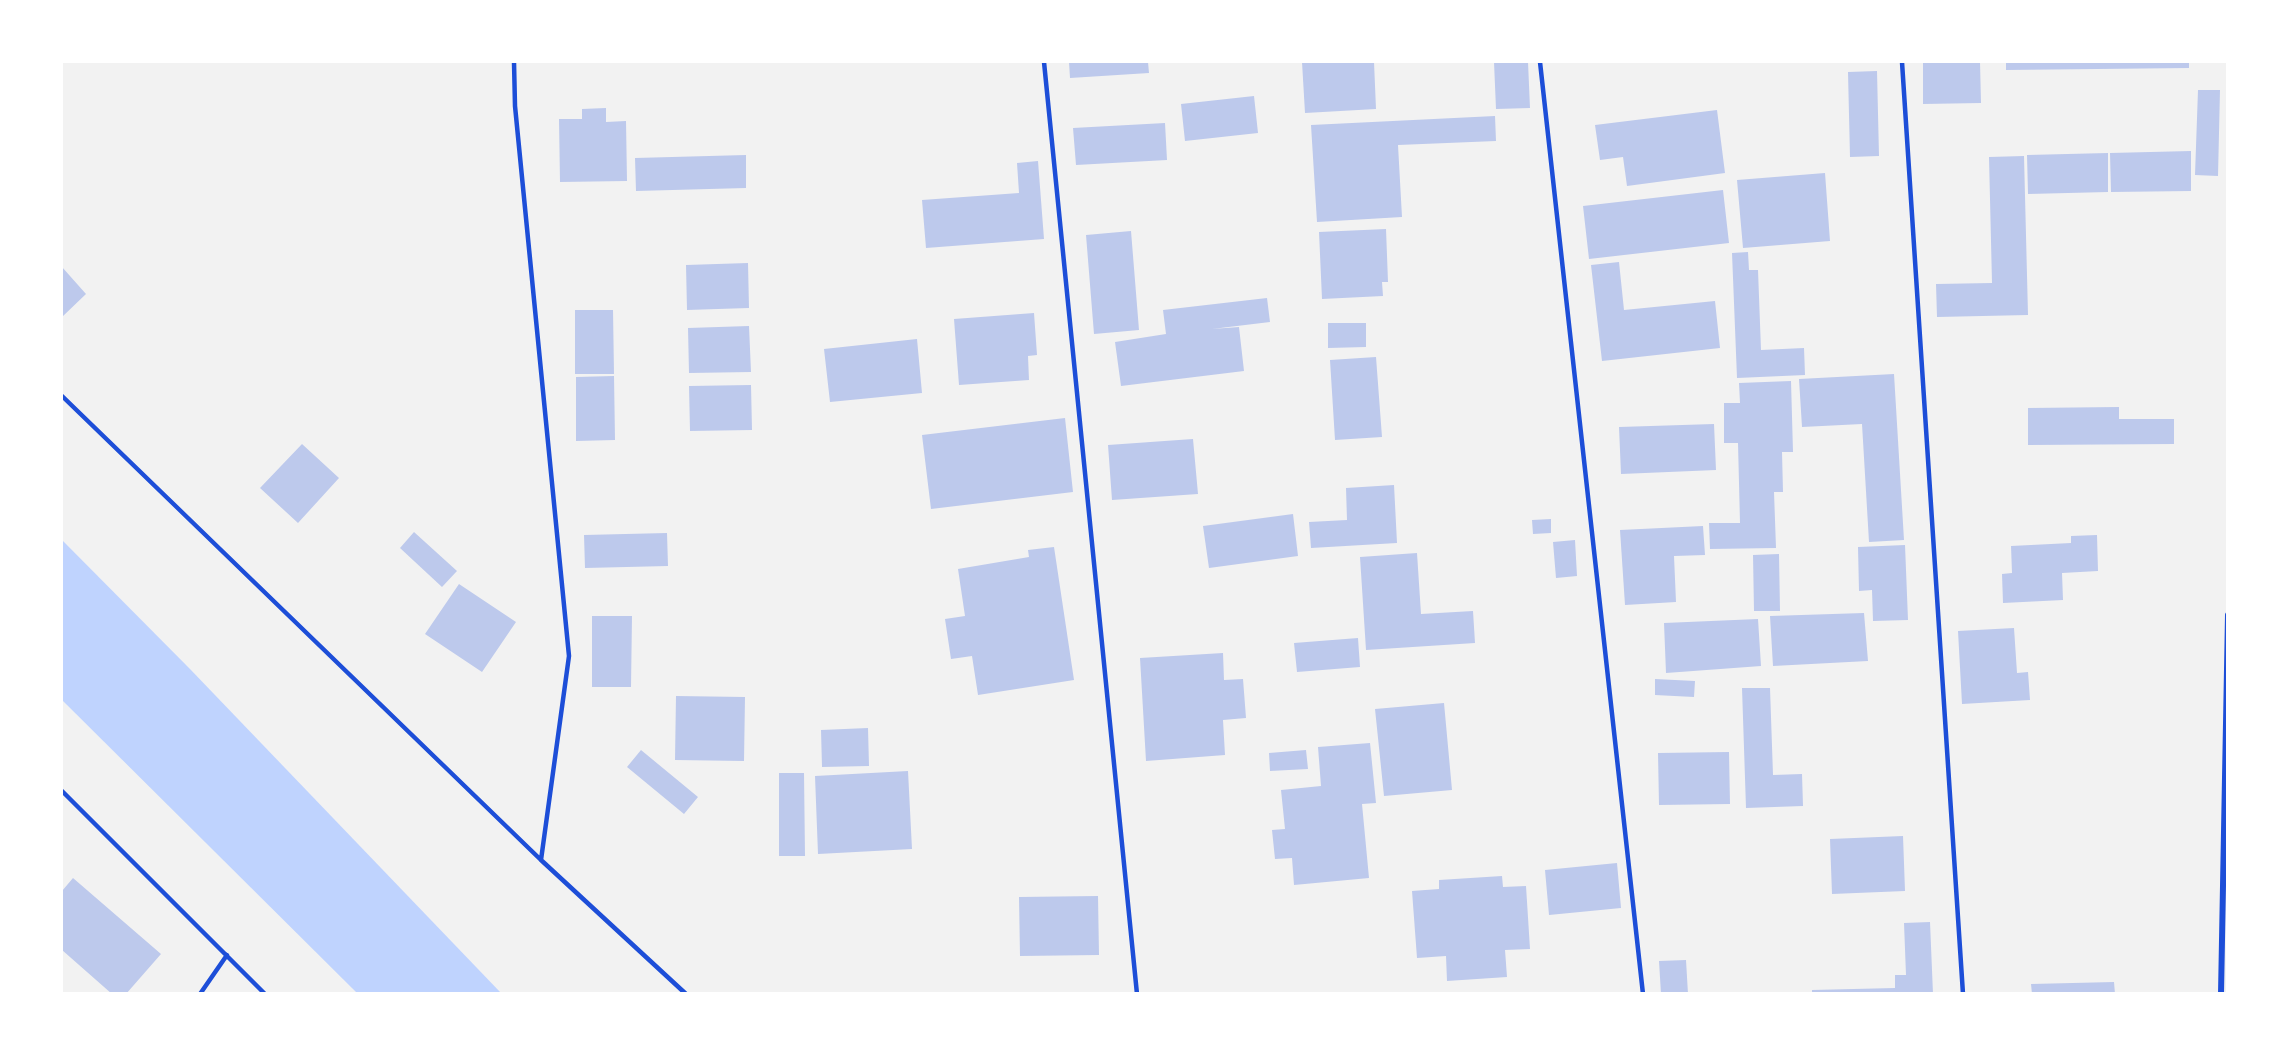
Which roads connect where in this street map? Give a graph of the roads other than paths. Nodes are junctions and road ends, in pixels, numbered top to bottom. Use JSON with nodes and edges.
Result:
{"nodes":[{"id":1,"x":514,"y":62,"type":"edge"},
{"id":2,"x":1044,"y":62,"type":"edge"},
{"id":3,"x":1540,"y":62,"type":"edge"},
{"id":4,"x":1902,"y":62,"type":"edge"},
{"id":5,"x":62,"y":396,"type":"edge"},
{"id":6,"x":2228,"y":615,"type":"edge"},
{"id":7,"x":62,"y":790,"type":"edge"},
{"id":8,"x":541,"y":860,"type":"junction"},
{"id":9,"x":227,"y":955,"type":"junction"},
{"id":10,"x":200,"y":993,"type":"edge"},
{"id":11,"x":265,"y":993,"type":"edge"},
{"id":12,"x":686,"y":993,"type":"edge"},
{"id":13,"x":1137,"y":993,"type":"edge"},
{"id":14,"x":1643,"y":993,"type":"edge"},
{"id":15,"x":1963,"y":993,"type":"edge"},
{"id":16,"x":2221,"y":993,"type":"edge"}],
"edges":[{"from":1,"to":8,"type":"lane"},
{"from":2,"to":13,"type":"lane"},
{"from":3,"to":14,"type":"lane"},
{"from":4,"to":15,"type":"lane"},
{"from":5,"to":8,"type":"lane"},
{"from":6,"to":16,"type":"street"},
{"from":7,"to":9,"type":"lane"},
{"from":8,"to":12,"type":"lane"},
{"from":9,"to":10,"type":"lane"},
{"from":9,"to":11,"type":"lane"}]}
